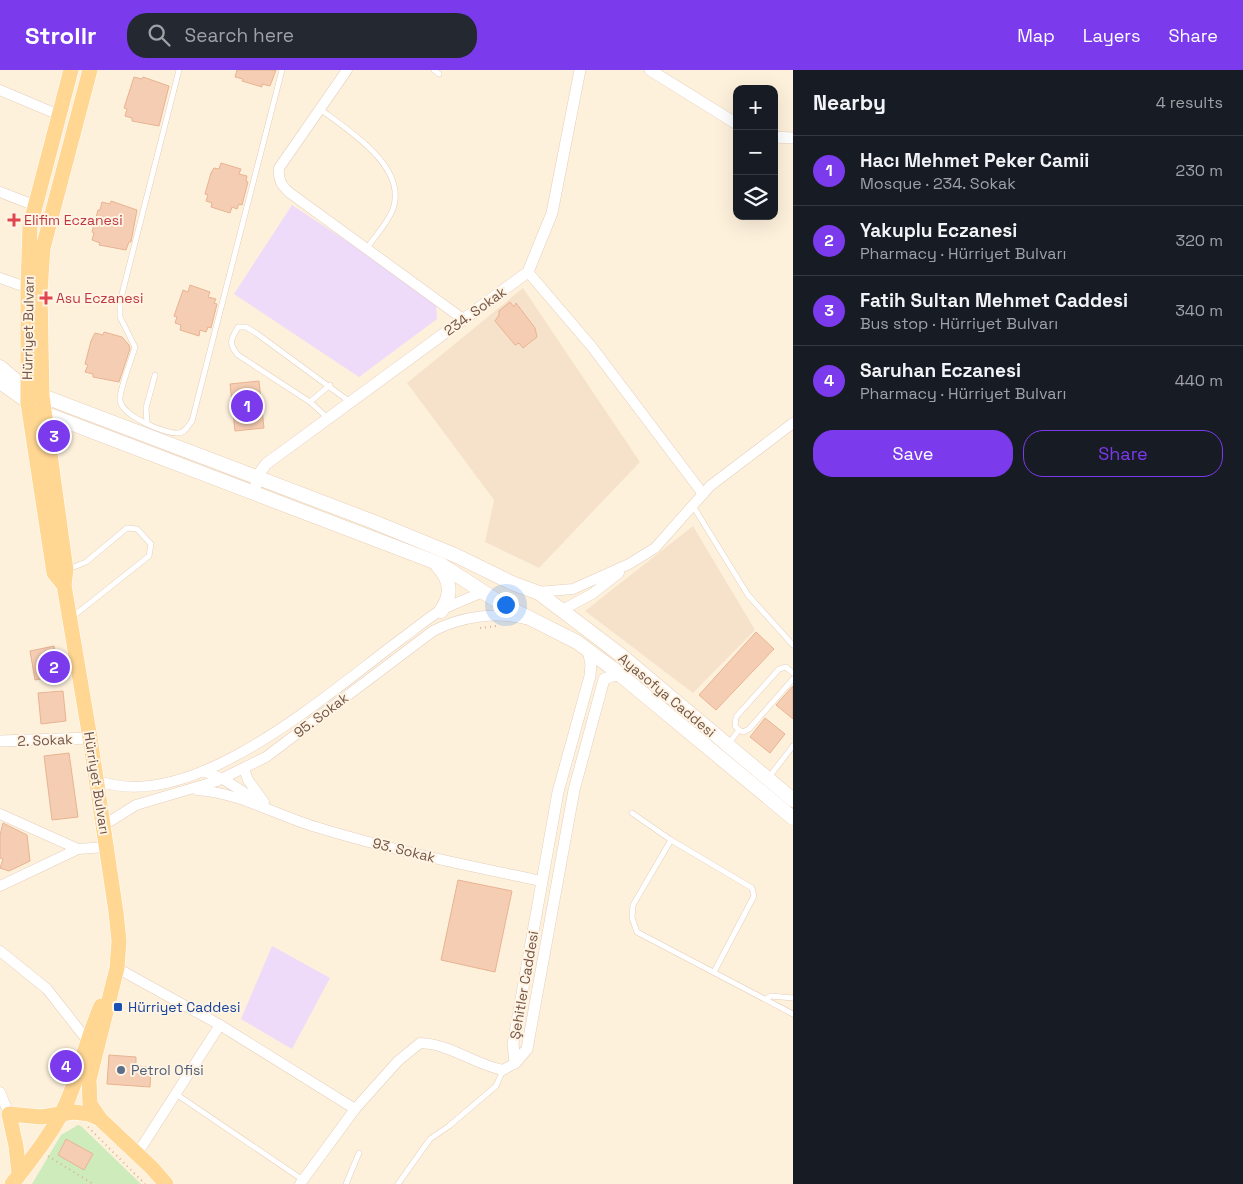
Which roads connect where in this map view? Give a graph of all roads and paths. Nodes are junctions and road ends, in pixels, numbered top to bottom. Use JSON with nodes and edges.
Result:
{"nodes":[{"id":1,"x":71,"y":70,"type":"edge"},
{"id":2,"x":90,"y":70,"type":"edge"},
{"id":3,"x":179,"y":70,"type":"edge"},
{"id":4,"x":282,"y":70,"type":"edge"},
{"id":5,"x":347,"y":70,"type":"edge"},
{"id":6,"x":434,"y":70,"type":"edge"},
{"id":7,"x":580,"y":70,"type":"edge"},
{"id":8,"x":650,"y":70,"type":"edge"},
{"id":9,"x":439,"y":74,"type":"dead end"},
{"id":10,"x":0,"y":90,"type":"edge"},
{"id":11,"x":320,"y":109,"type":"junction"},
{"id":12,"x":59,"y":115,"type":"junction"},
{"id":13,"x":733,"y":122,"type":"edge"},
{"id":14,"x":778,"y":136,"type":"edge"},
{"id":15,"x":793,"y":138,"type":"edge"},
{"id":16,"x":0,"y":192,"type":"edge"},
{"id":17,"x":36,"y":206,"type":"junction"},
{"id":18,"x":367,"y":248,"type":"junction"},
{"id":19,"x":528,"y":272,"type":"junction"},
{"id":20,"x":0,"y":278,"type":"edge"},
{"id":21,"x":28,"y":288,"type":"junction"},
{"id":22,"x":463,"y":319,"type":"junction"},
{"id":23,"x":0,"y":367,"type":"edge"},
{"id":24,"x":155,"y":375,"type":"dead end"},
{"id":25,"x":0,"y":382,"type":"edge"},
{"id":26,"x":330,"y":385,"type":"junction"},
{"id":27,"x":32,"y":396,"type":"junction"},
{"id":28,"x":310,"y":402,"type":"junction"},
{"id":29,"x":350,"y":402,"type":"junction"},
{"id":30,"x":44,"y":413,"type":"junction"},
{"id":31,"x":328,"y":418,"type":"junction"},
{"id":32,"x":147,"y":423,"type":"junction"},
{"id":33,"x":793,"y":423,"type":"edge"},
{"id":34,"x":258,"y":479,"type":"junction"},
{"id":35,"x":253,"y":494,"type":"junction"},
{"id":36,"x":703,"y":494,"type":"junction"},
{"id":37,"x":693,"y":506,"type":"junction"},
{"id":38,"x":435,"y":562,"type":"junction"},
{"id":39,"x":629,"y":564,"type":"junction"},
{"id":40,"x":65,"y":577,"type":"junction"},
{"id":41,"x":530,"y":590,"type":"junction"},
{"id":42,"x":483,"y":592,"type":"junction"},
{"id":43,"x":562,"y":610,"type":"junction"},
{"id":44,"x":441,"y":611,"type":"junction"},
{"id":45,"x":522,"y":615,"type":"junction"},
{"id":46,"x":70,"y":618,"type":"junction"},
{"id":47,"x":536,"y":623,"type":"junction"},
{"id":48,"x":500,"y":626,"type":"dead end"},
{"id":49,"x":480,"y":628,"type":"dead end"},
{"id":50,"x":793,"y":645,"type":"edge"},
{"id":51,"x":588,"y":650,"type":"junction"},
{"id":52,"x":793,"y":673,"type":"edge"},
{"id":53,"x":621,"y":675,"type":"junction"},
{"id":54,"x":793,"y":679,"type":"edge"},
{"id":55,"x":290,"y":722,"type":"junction"},
{"id":56,"x":738,"y":730,"type":"junction"},
{"id":57,"x":297,"y":734,"type":"junction"},
{"id":58,"x":90,"y":738,"type":"junction"},
{"id":59,"x":573,"y":738,"type":"junction"},
{"id":60,"x":587,"y":739,"type":"junction"},
{"id":61,"x":0,"y":741,"type":"edge"},
{"id":62,"x":727,"y":746,"type":"junction"},
{"id":63,"x":793,"y":746,"type":"edge"},
{"id":64,"x":244,"y":769,"type":"junction"},
{"id":65,"x":203,"y":771,"type":"junction"},
{"id":66,"x":223,"y":779,"type":"junction"},
{"id":67,"x":767,"y":779,"type":"junction"},
{"id":68,"x":96,"y":780,"type":"junction"},
{"id":69,"x":189,"y":790,"type":"junction"},
{"id":70,"x":793,"y":800,"type":"edge"},
{"id":71,"x":269,"y":809,"type":"junction"},
{"id":72,"x":632,"y":813,"type":"dead end"},
{"id":73,"x":0,"y":814,"type":"edge"},
{"id":74,"x":793,"y":818,"type":"edge"},
{"id":75,"x":104,"y":825,"type":"junction"},
{"id":76,"x":671,"y":840,"type":"junction"},
{"id":77,"x":106,"y":847,"type":"junction"},
{"id":78,"x":78,"y":849,"type":"junction"},
{"id":79,"x":541,"y":881,"type":"junction"},
{"id":80,"x":0,"y":886,"type":"edge"},
{"id":81,"x":535,"y":919,"type":"junction"},
{"id":82,"x":550,"y":921,"type":"junction"},
{"id":83,"x":0,"y":951,"type":"edge"},
{"id":84,"x":714,"y":972,"type":"junction"},
{"id":85,"x":525,"y":974,"type":"junction"},
{"id":86,"x":115,"y":975,"type":"junction"},
{"id":87,"x":540,"y":976,"type":"junction"},
{"id":88,"x":793,"y":998,"type":"edge"},
{"id":89,"x":766,"y":999,"type":"junction"},
{"id":90,"x":792,"y":1012,"type":"edge"},
{"id":91,"x":220,"y":1025,"type":"junction"},
{"id":92,"x":87,"y":1040,"type":"junction"},
{"id":93,"x":94,"y":1063,"type":"junction"},
{"id":94,"x":515,"y":1063,"type":"junction"},
{"id":95,"x":503,"y":1070,"type":"junction"},
{"id":96,"x":0,"y":1092,"type":"edge"},
{"id":97,"x":176,"y":1094,"type":"junction"},
{"id":98,"x":355,"y":1109,"type":"junction"},
{"id":99,"x":9,"y":1114,"type":"junction"},
{"id":100,"x":60,"y":1116,"type":"junction"},
{"id":101,"x":100,"y":1119,"type":"junction"},
{"id":102,"x":85,"y":1124,"type":"dead end"},
{"id":103,"x":360,"y":1153,"type":"dead end"},
{"id":104,"x":138,"y":1154,"type":"junction"},
{"id":105,"x":46,"y":1155,"type":"dead end"},
{"id":106,"x":14,"y":1181,"type":"edge"},
{"id":107,"x":301,"y":1182,"type":"edge"},
{"id":108,"x":92,"y":1184,"type":"edge"},
{"id":109,"x":145,"y":1184,"type":"edge"},
{"id":110,"x":166,"y":1184,"type":"edge"},
{"id":111,"x":346,"y":1184,"type":"edge"},
{"id":112,"x":398,"y":1184,"type":"edge"}],
"edges":[{"from":1,"to":12,"type":"main road","name":"Hürriyet Bulvarı"},
{"from":2,"to":27,"type":"main road","name":"Hürriyet Bulvarı"},
{"from":3,"to":32,"type":"lane"},
{"from":4,"to":32,"type":"lane"},
{"from":5,"to":11,"type":"street"},
{"from":6,"to":9,"type":"lane"},
{"from":7,"to":19,"type":"street"},
{"from":8,"to":13,"type":"street"},
{"from":10,"to":12,"type":"street"},
{"from":11,"to":18,"type":"lane"},
{"from":11,"to":18,"type":"street"},
{"from":12,"to":17,"type":"main road","name":"Hürriyet Bulvarı"},
{"from":14,"to":15,"type":"street"},
{"from":16,"to":17,"type":"street"},
{"from":17,"to":21,"type":"main road","name":"Hürriyet Bulvarı"},
{"from":18,"to":22,"type":"street"},
{"from":19,"to":22,"type":"street","name":"234. Sokak"},
{"from":19,"to":36,"type":"street"},
{"from":20,"to":21,"type":"street"},
{"from":21,"to":27,"type":"main road","name":"Hürriyet Bulvarı"},
{"from":22,"to":29,"type":"street","name":"234. Sokak"},
{"from":23,"to":27,"type":"main road"},
{"from":24,"to":32,"type":"lane"},
{"from":25,"to":27,"type":"main road"},
{"from":26,"to":28,"type":"lane"},
{"from":26,"to":28,"type":"lane"},
{"from":26,"to":29,"type":"lane"},
{"from":27,"to":30,"type":"main road","name":"Hürriyet Bulvarı"},
{"from":27,"to":34,"type":"main road","name":"Ayasofya Caddesi"},
{"from":27,"to":40,"type":"main road","name":"Hürriyet Bulvarı"},
{"from":28,"to":31,"type":"lane"},
{"from":29,"to":31,"type":"street","name":"234. Sokak"},
{"from":30,"to":35,"type":"main road"},
{"from":30,"to":40,"type":"main road","name":"Hürriyet Bulvarı"},
{"from":31,"to":34,"type":"street","name":"234. Sokak"},
{"from":33,"to":36,"type":"street"},
{"from":34,"to":35,"type":"street","name":"234. Sokak"},
{"from":34,"to":41,"type":"main road","name":"Ayasofya Caddesi"},
{"from":35,"to":38,"type":"main road"},
{"from":36,"to":37,"type":"street"},
{"from":37,"to":39,"type":"street"},
{"from":37,"to":50,"type":"lane"},
{"from":38,"to":42,"type":"main road"},
{"from":38,"to":44,"type":"main road"},
{"from":39,"to":41,"type":"street"},
{"from":39,"to":43,"type":"street"},
{"from":40,"to":46,"type":"main road","name":"Hürriyet Bulvarı"},
{"from":40,"to":46,"type":"lane"},
{"from":41,"to":42,"type":"main road"},
{"from":41,"to":43,"type":"main road","name":"Ayasofya Caddesi"},
{"from":41,"to":45,"type":"main road"},
{"from":42,"to":44,"type":"street","name":"95. Sokak"},
{"from":42,"to":45,"type":"main road"},
{"from":43,"to":47,"type":"main road"},
{"from":43,"to":62,"type":"main road","name":"Ayasofya Caddesi"},
{"from":44,"to":55,"type":"street","name":"95. Sokak"},
{"from":45,"to":47,"type":"main road"},
{"from":46,"to":58,"type":"main road","name":"Hürriyet Bulvarı"},
{"from":47,"to":51,"type":"main road"},
{"from":47,"to":57,"type":"street","name":"95. Sokak"},
{"from":48,"to":49,"type":"path"},
{"from":51,"to":53,"type":"main road"},
{"from":51,"to":59,"type":"street","name":"Şehitler Caddesi"},
{"from":52,"to":56,"type":"lane"},
{"from":53,"to":60,"type":"street","name":"Şehitler Caddesi"},
{"from":53,"to":74,"type":"main road"},
{"from":54,"to":56,"type":"lane"},
{"from":55,"to":57,"type":"street"},
{"from":55,"to":65,"type":"street","name":"95. Sokak"},
{"from":56,"to":62,"type":"lane"},
{"from":57,"to":64,"type":"street","name":"95. Sokak"},
{"from":58,"to":61,"type":"street","name":"2. Sokak"},
{"from":58,"to":68,"type":"main road","name":"Hürriyet Bulvarı"},
{"from":59,"to":60,"type":"street"},
{"from":59,"to":79,"type":"street","name":"Şehitler Caddesi"},
{"from":60,"to":82,"type":"street","name":"Şehitler Caddesi"},
{"from":62,"to":67,"type":"main road","name":"Ayasofya Caddesi"},
{"from":63,"to":67,"type":"lane"},
{"from":64,"to":66,"type":"street","name":"95. Sokak"},
{"from":64,"to":71,"type":"street"},
{"from":65,"to":66,"type":"street"},
{"from":65,"to":68,"type":"street","name":"95. Sokak"},
{"from":66,"to":69,"type":"street","name":"95. Sokak"},
{"from":66,"to":71,"type":"street"},
{"from":67,"to":70,"type":"main road","name":"Ayasofya Caddesi"},
{"from":68,"to":75,"type":"main road","name":"Hürriyet Bulvarı"},
{"from":69,"to":71,"type":"street"},
{"from":69,"to":75,"type":"street","name":"95. Sokak"},
{"from":71,"to":79,"type":"street","name":"93. Sokak"},
{"from":72,"to":76,"type":"lane"},
{"from":73,"to":78,"type":"street"},
{"from":75,"to":77,"type":"main road","name":"Hürriyet Bulvarı"},
{"from":76,"to":84,"type":"lane"},
{"from":76,"to":84,"type":"lane"},
{"from":77,"to":78,"type":"street"},
{"from":77,"to":86,"type":"main road","name":"Hürriyet Bulvarı"},
{"from":78,"to":80,"type":"street"},
{"from":79,"to":81,"type":"street","name":"Şehitler Caddesi"},
{"from":81,"to":82,"type":"street"},
{"from":81,"to":85,"type":"street","name":"Şehitler Caddesi"},
{"from":82,"to":87,"type":"street","name":"Şehitler Caddesi"},
{"from":83,"to":92,"type":"street"},
{"from":84,"to":89,"type":"lane"},
{"from":85,"to":87,"type":"street"},
{"from":85,"to":94,"type":"street","name":"Şehitler Caddesi"},
{"from":86,"to":91,"type":"street"},
{"from":86,"to":92,"type":"main road","name":"Hürriyet Bulvarı"},
{"from":86,"to":93,"type":"main road","name":"Hürriyet Bulvarı"},
{"from":87,"to":94,"type":"street","name":"Şehitler Caddesi"},
{"from":88,"to":89,"type":"lane"},
{"from":89,"to":90,"type":"lane"},
{"from":91,"to":97,"type":"street"},
{"from":91,"to":98,"type":"street"},
{"from":92,"to":93,"type":"main road"},
{"from":92,"to":100,"type":"main road","name":"Hürriyet Bulvarı"},
{"from":93,"to":101,"type":"main road","name":"Hürriyet Bulvarı"},
{"from":94,"to":95,"type":"street"},
{"from":95,"to":98,"type":"street"},
{"from":95,"to":112,"type":"lane"},
{"from":96,"to":99,"type":"street"},
{"from":97,"to":104,"type":"street"},
{"from":97,"to":107,"type":"lane"},
{"from":98,"to":107,"type":"street"},
{"from":99,"to":100,"type":"main road"},
{"from":99,"to":106,"type":"main road"},
{"from":100,"to":101,"type":"main road"},
{"from":100,"to":106,"type":"main road","name":"Hürriyet Bulvarı"},
{"from":101,"to":104,"type":"main road"},
{"from":102,"to":109,"type":"path"},
{"from":103,"to":111,"type":"lane"},
{"from":104,"to":110,"type":"main road"},
{"from":105,"to":108,"type":"path"}]}
